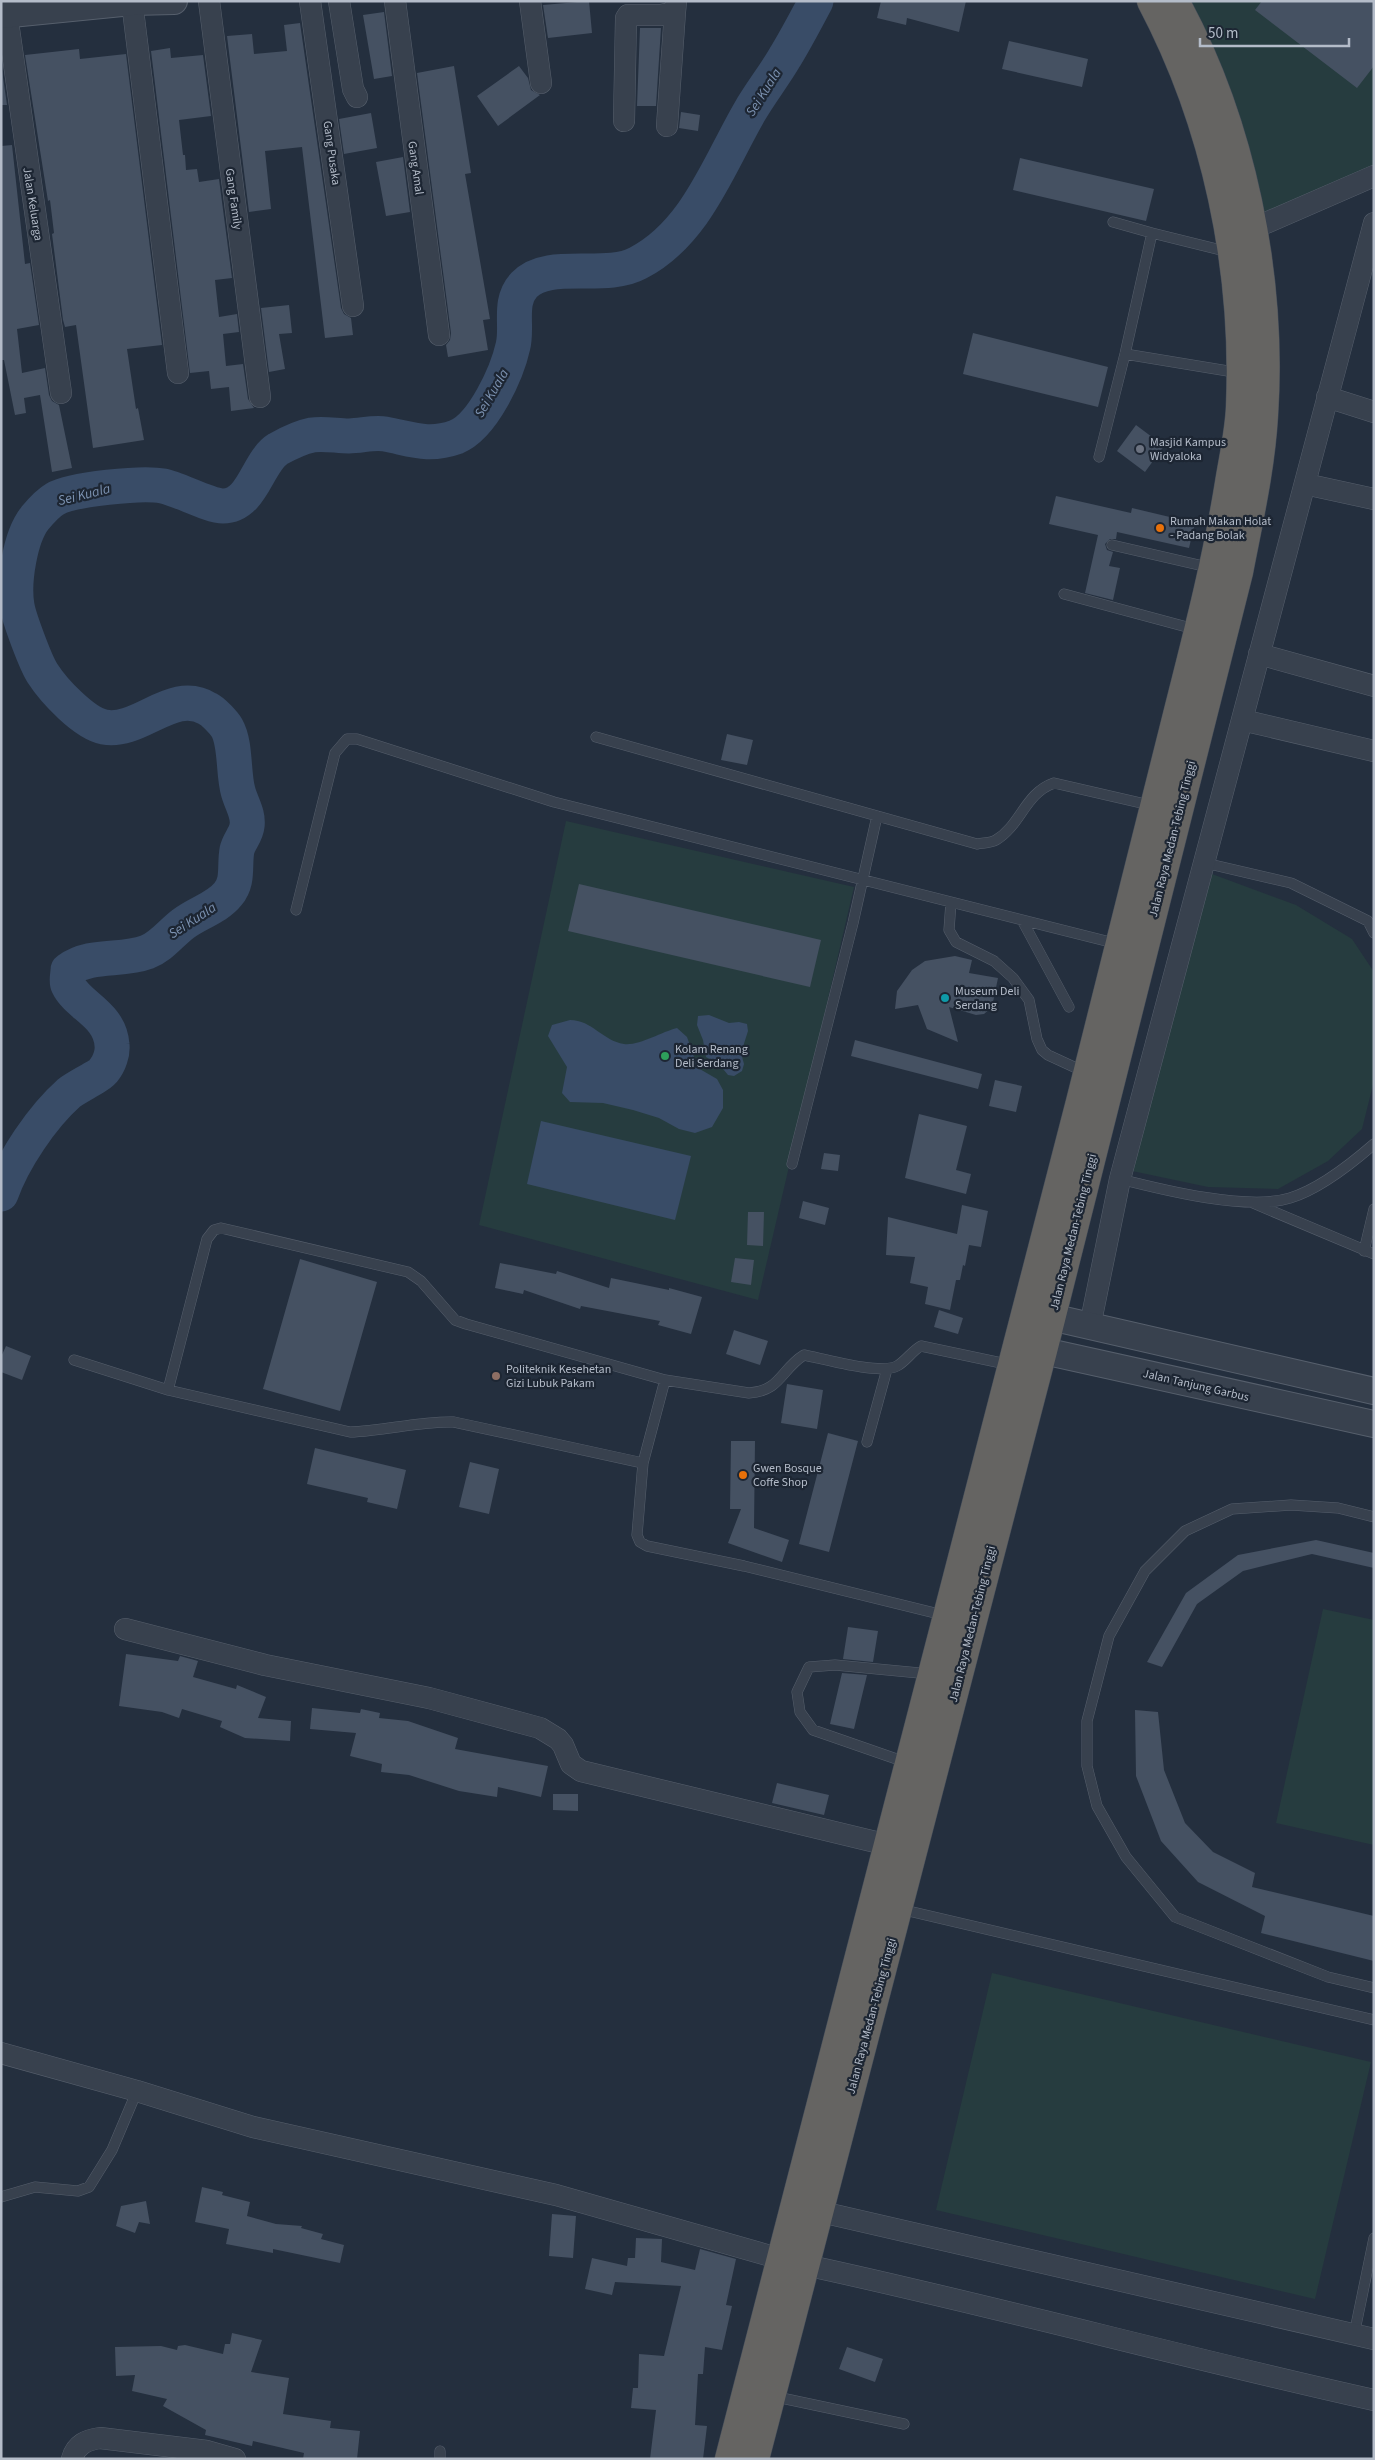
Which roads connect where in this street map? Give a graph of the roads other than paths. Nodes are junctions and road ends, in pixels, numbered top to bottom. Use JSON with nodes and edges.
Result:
{"nodes":[{"id":1,"x":174,"y":1,"type":"edge"},
{"id":2,"x":210,"y":1,"type":"edge"},
{"id":3,"x":310,"y":1,"type":"edge"},
{"id":4,"x":339,"y":1,"type":"edge"},
{"id":5,"x":395,"y":1,"type":"edge"},
{"id":6,"x":530,"y":1,"type":"edge"},
{"id":7,"x":1151,"y":1,"type":"edge"},
{"id":8,"x":1176,"y":1,"type":"edge"},
{"id":9,"x":132,"y":2,"type":"edge"},
{"id":10,"x":676,"y":7,"type":"edge"},
{"id":11,"x":3,"y":10,"type":"edge"},
{"id":12,"x":541,"y":83,"type":"dead end"},
{"id":13,"x":357,"y":98,"type":"dead end"},
{"id":14,"x":624,"y":121,"type":"dead end"},
{"id":15,"x":667,"y":126,"type":"dead end"},
{"id":16,"x":1374,"y":176,"type":"edge"},
{"id":17,"x":1113,"y":222,"type":"dead end"},
{"id":18,"x":1374,"y":223,"type":"edge"},
{"id":19,"x":1252,"y":229,"type":"junction"},
{"id":20,"x":1152,"y":233,"type":"junction"},
{"id":21,"x":1232,"y":253,"type":"junction"},
{"id":22,"x":353,"y":306,"type":"dead end"},
{"id":23,"x":439,"y":335,"type":"dead end"},
{"id":24,"x":1125,"y":354,"type":"junction"},
{"id":25,"x":178,"y":373,"type":"dead end"},
{"id":26,"x":1241,"y":373,"type":"junction"},
{"id":27,"x":61,"y":392,"type":"dead end"},
{"id":28,"x":260,"y":397,"type":"dead end"},
{"id":29,"x":1327,"y":397,"type":"junction"},
{"id":30,"x":1374,"y":412,"type":"edge"},
{"id":31,"x":1099,"y":457,"type":"dead end"},
{"id":32,"x":1306,"y":484,"type":"junction"},
{"id":33,"x":1374,"y":499,"type":"edge"},
{"id":34,"x":1112,"y":545,"type":"dead end"},
{"id":35,"x":1213,"y":568,"type":"junction"},
{"id":36,"x":1064,"y":594,"type":"dead end"},
{"id":37,"x":1199,"y":630,"type":"junction"},
{"id":38,"x":1259,"y":654,"type":"junction"},
{"id":39,"x":1374,"y":686,"type":"edge"},
{"id":40,"x":1242,"y":720,"type":"junction"},
{"id":41,"x":596,"y":737,"type":"dead end"},
{"id":42,"x":1374,"y":751,"type":"edge"},
{"id":43,"x":1154,"y":806,"type":"junction"},
{"id":44,"x":877,"y":816,"type":"junction"},
{"id":45,"x":1205,"y":863,"type":"junction"},
{"id":46,"x":863,"y":880,"type":"junction"},
{"id":47,"x":951,"y":902,"type":"junction"},
{"id":48,"x":296,"y":910,"type":"dead end"},
{"id":49,"x":1022,"y":920,"type":"junction"},
{"id":50,"x":1371,"y":921,"type":"edge"},
{"id":51,"x":1374,"y":933,"type":"edge"},
{"id":52,"x":1120,"y":945,"type":"junction"},
{"id":53,"x":1069,"y":1007,"type":"dead end"},
{"id":54,"x":1088,"y":1074,"type":"junction"},
{"id":55,"x":1374,"y":1144,"type":"edge"},
{"id":56,"x":792,"y":1164,"type":"dead end"},
{"id":57,"x":1120,"y":1179,"type":"junction"},
{"id":58,"x":1252,"y":1203,"type":"junction"},
{"id":59,"x":1374,"y":1209,"type":"edge"},
{"id":60,"x":1369,"y":1253,"type":"edge"},
{"id":61,"x":1039,"y":1314,"type":"junction"},
{"id":62,"x":1090,"y":1326,"type":"junction"},
{"id":63,"x":1024,"y":1354,"type":"junction"},
{"id":64,"x":74,"y":1360,"type":"dead end"},
{"id":65,"x":887,"y":1369,"type":"junction"},
{"id":66,"x":665,"y":1380,"type":"junction"},
{"id":67,"x":168,"y":1390,"type":"junction"},
{"id":68,"x":1374,"y":1391,"type":"edge"},
{"id":69,"x":1374,"y":1424,"type":"edge"},
{"id":70,"x":867,"y":1442,"type":"dead end"},
{"id":71,"x":643,"y":1462,"type":"junction"},
{"id":72,"x":1374,"y":1517,"type":"edge"},
{"id":73,"x":948,"y":1616,"type":"junction"},
{"id":74,"x":125,"y":1629,"type":"dead end"},
{"id":75,"x":932,"y":1675,"type":"junction"},
{"id":76,"x":909,"y":1764,"type":"junction"},
{"id":77,"x":888,"y":1845,"type":"junction"},
{"id":78,"x":886,"y":1905,"type":"junction"},
{"id":79,"x":1374,"y":1988,"type":"edge"},
{"id":80,"x":1374,"y":2020,"type":"edge"},
{"id":81,"x":1,"y":2053,"type":"edge"},
{"id":82,"x":137,"y":2090,"type":"junction"},
{"id":83,"x":1,"y":2197,"type":"edge"},
{"id":84,"x":805,"y":2215,"type":"junction"},
{"id":85,"x":1374,"y":2238,"type":"edge"},
{"id":86,"x":794,"y":2258,"type":"junction"},
{"id":87,"x":1364,"y":2337,"type":"edge"},
{"id":88,"x":771,"y":2396,"type":"junction"},
{"id":89,"x":1374,"y":2400,"type":"edge"},
{"id":90,"x":904,"y":2424,"type":"dead end"},
{"id":91,"x":72,"y":2459,"type":"edge"},
{"id":92,"x":235,"y":2459,"type":"edge"},
{"id":93,"x":730,"y":2459,"type":"edge"},
{"id":94,"x":755,"y":2459,"type":"edge"}],
"edges":[{"from":1,"to":9,"type":"street"},
{"from":2,"to":28,"type":"street","name":"Gang Family"},
{"from":3,"to":22,"type":"street","name":"Gang Pusaka"},
{"from":4,"to":13,"type":"street"},
{"from":5,"to":23,"type":"street","name":"Gang Amal"},
{"from":6,"to":12,"type":"street"},
{"from":7,"to":21,"type":"highway","name":"Jalan Raya Medan-Tebing Tinggi"},
{"from":8,"to":19,"type":"highway","name":"Jalan Raya Medan-Tebing Tinggi"},
{"from":9,"to":11,"type":"street"},
{"from":9,"to":25,"type":"street"},
{"from":10,"to":14,"type":"street"},
{"from":10,"to":15,"type":"street"},
{"from":11,"to":27,"type":"street","name":"Jalan Keluarga"},
{"from":16,"to":19,"type":"street"},
{"from":17,"to":20,"type":"lane"},
{"from":18,"to":29,"type":"street"},
{"from":19,"to":61,"type":"highway","name":"Jalan Raya Medan-Tebing Tinggi"},
{"from":20,"to":21,"type":"lane"},
{"from":20,"to":24,"type":"lane"},
{"from":21,"to":26,"type":"highway","name":"Jalan Raya Medan-Tebing Tinggi"},
{"from":24,"to":26,"type":"lane"},
{"from":24,"to":31,"type":"lane"},
{"from":26,"to":35,"type":"highway","name":"Jalan Raya Medan-Tebing Tinggi"},
{"from":29,"to":30,"type":"street"},
{"from":29,"to":32,"type":"street"},
{"from":32,"to":33,"type":"street"},
{"from":32,"to":38,"type":"street"},
{"from":34,"to":35,"type":"lane"},
{"from":35,"to":37,"type":"highway","name":"Jalan Raya Medan-Tebing Tinggi"},
{"from":36,"to":37,"type":"lane"},
{"from":37,"to":43,"type":"highway","name":"Jalan Raya Medan-Tebing Tinggi"},
{"from":38,"to":39,"type":"street"},
{"from":38,"to":40,"type":"street"},
{"from":40,"to":42,"type":"street"},
{"from":40,"to":45,"type":"street"},
{"from":41,"to":44,"type":"lane"},
{"from":43,"to":44,"type":"lane"},
{"from":43,"to":52,"type":"highway","name":"Jalan Raya Medan-Tebing Tinggi"},
{"from":44,"to":46,"type":"lane"},
{"from":45,"to":50,"type":"lane"},
{"from":45,"to":57,"type":"street"},
{"from":46,"to":47,"type":"lane"},
{"from":46,"to":48,"type":"lane"},
{"from":46,"to":56,"type":"lane"},
{"from":47,"to":49,"type":"lane"},
{"from":47,"to":54,"type":"lane"},
{"from":49,"to":52,"type":"lane"},
{"from":49,"to":53,"type":"lane"},
{"from":50,"to":51,"type":"lane"},
{"from":52,"to":54,"type":"highway","name":"Jalan Raya Medan-Tebing Tinggi"},
{"from":54,"to":61,"type":"highway","name":"Jalan Raya Medan-Tebing Tinggi"},
{"from":55,"to":58,"type":"lane"},
{"from":57,"to":58,"type":"lane"},
{"from":57,"to":62,"type":"street"},
{"from":58,"to":60,"type":"lane"},
{"from":59,"to":60,"type":"lane"},
{"from":61,"to":62,"type":"street"},
{"from":61,"to":63,"type":"highway","name":"Jalan Raya Medan-Tebing Tinggi"},
{"from":62,"to":68,"type":"street"},
{"from":63,"to":65,"type":"lane"},
{"from":63,"to":69,"type":"street","name":"Jalan Tanjung Garbus"},
{"from":63,"to":73,"type":"highway","name":"Jalan Raya Medan-Tebing Tinggi"},
{"from":63,"to":78,"type":"highway","name":"Jalan Raya Medan-Tebing Tinggi"},
{"from":64,"to":67,"type":"lane"},
{"from":65,"to":66,"type":"lane"},
{"from":65,"to":70,"type":"lane"},
{"from":66,"to":67,"type":"lane"},
{"from":66,"to":71,"type":"lane"},
{"from":67,"to":71,"type":"lane"},
{"from":71,"to":73,"type":"lane"},
{"from":72,"to":79,"type":"lane"},
{"from":73,"to":75,"type":"highway","name":"Jalan Raya Medan-Tebing Tinggi"},
{"from":74,"to":77,"type":"street"},
{"from":75,"to":76,"type":"highway","name":"Jalan Raya Medan-Tebing Tinggi"},
{"from":75,"to":76,"type":"lane"},
{"from":76,"to":77,"type":"highway","name":"Jalan Raya Medan-Tebing Tinggi"},
{"from":77,"to":78,"type":"highway","name":"Jalan Raya Medan-Tebing Tinggi"},
{"from":78,"to":80,"type":"lane"},
{"from":78,"to":84,"type":"highway","name":"Jalan Raya Medan-Tebing Tinggi"},
{"from":81,"to":82,"type":"street"},
{"from":82,"to":83,"type":"lane"},
{"from":82,"to":86,"type":"street"},
{"from":84,"to":86,"type":"highway","name":"Jalan Raya Medan-Tebing Tinggi"},
{"from":84,"to":87,"type":"street"},
{"from":85,"to":87,"type":"lane"},
{"from":86,"to":88,"type":"highway","name":"Jalan Raya Medan-Tebing Tinggi"},
{"from":86,"to":89,"type":"street"},
{"from":86,"to":93,"type":"highway","name":"Jalan Raya Medan-Tebing Tinggi"},
{"from":88,"to":90,"type":"lane"},
{"from":88,"to":94,"type":"highway","name":"Jalan Raya Medan-Tebing Tinggi"},
{"from":91,"to":92,"type":"street"}]}
